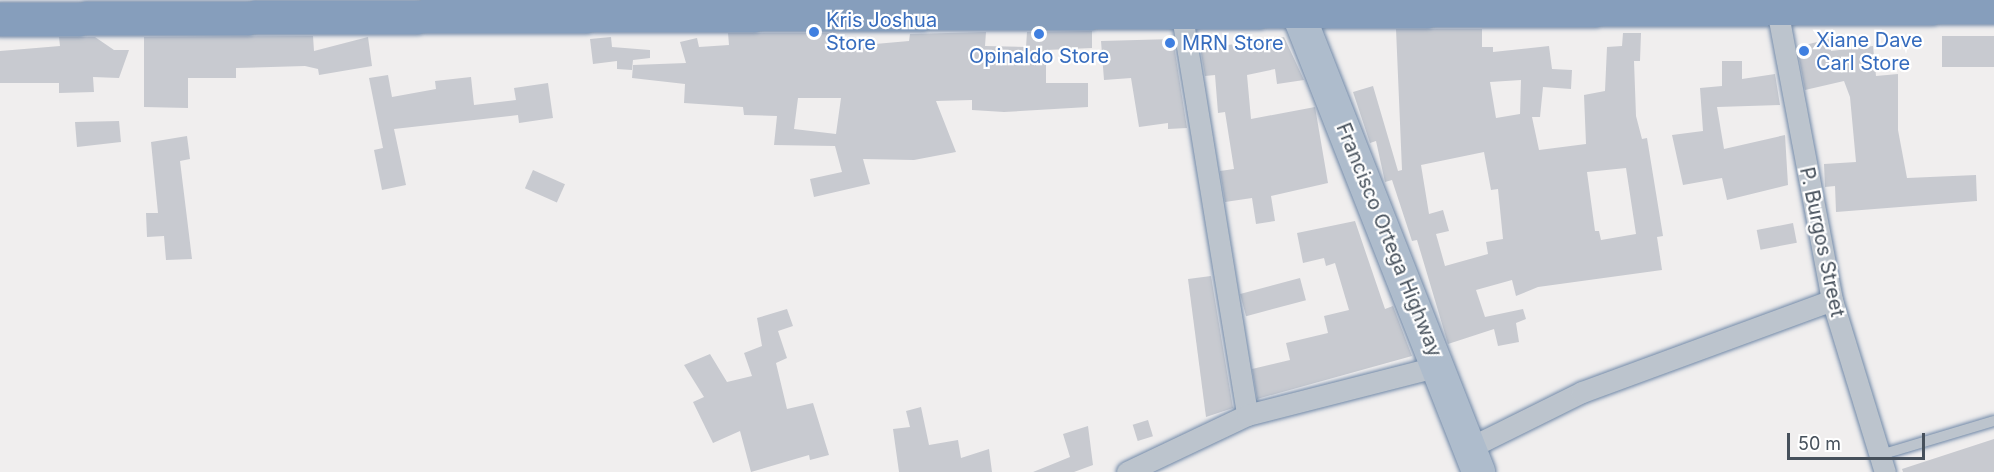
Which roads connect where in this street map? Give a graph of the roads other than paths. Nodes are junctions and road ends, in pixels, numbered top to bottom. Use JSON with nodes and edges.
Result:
{"nodes":[{"id":1,"x":1994,"y":7,"type":"edge"},
{"id":2,"x":1296,"y":9,"type":"junction"},
{"id":3,"x":1777,"y":9,"type":"junction"},
{"id":4,"x":1181,"y":10,"type":"junction"},
{"id":5,"x":0,"y":14,"type":"edge"},
{"id":6,"x":1832,"y":300,"type":"junction"},
{"id":7,"x":1439,"y":366,"type":"junction"},
{"id":8,"x":1247,"y":415,"type":"junction"},
{"id":9,"x":1994,"y":421,"type":"edge"},
{"id":10,"x":1473,"y":460,"type":"edge"},
{"id":11,"x":1883,"y":464,"type":"edge"},
{"id":12,"x":1127,"y":472,"type":"edge"}],
"edges":[{"from":1,"to":3,"type":"highway"},
{"from":2,"to":3,"type":"highway"},
{"from":2,"to":4,"type":"highway"},
{"from":2,"to":7,"type":"main road","name":"Francisco Ortega Highway"},
{"from":3,"to":6,"type":"street","name":"P. Burgos Street"},
{"from":4,"to":5,"type":"highway"},
{"from":4,"to":8,"type":"street"},
{"from":6,"to":10,"type":"street"},
{"from":6,"to":11,"type":"street","name":"P. Burgos Street"},
{"from":7,"to":8,"type":"street"},
{"from":7,"to":10,"type":"main road","name":"Francisco Ortega Highway"},
{"from":8,"to":12,"type":"street"},
{"from":9,"to":11,"type":"lane"}]}
